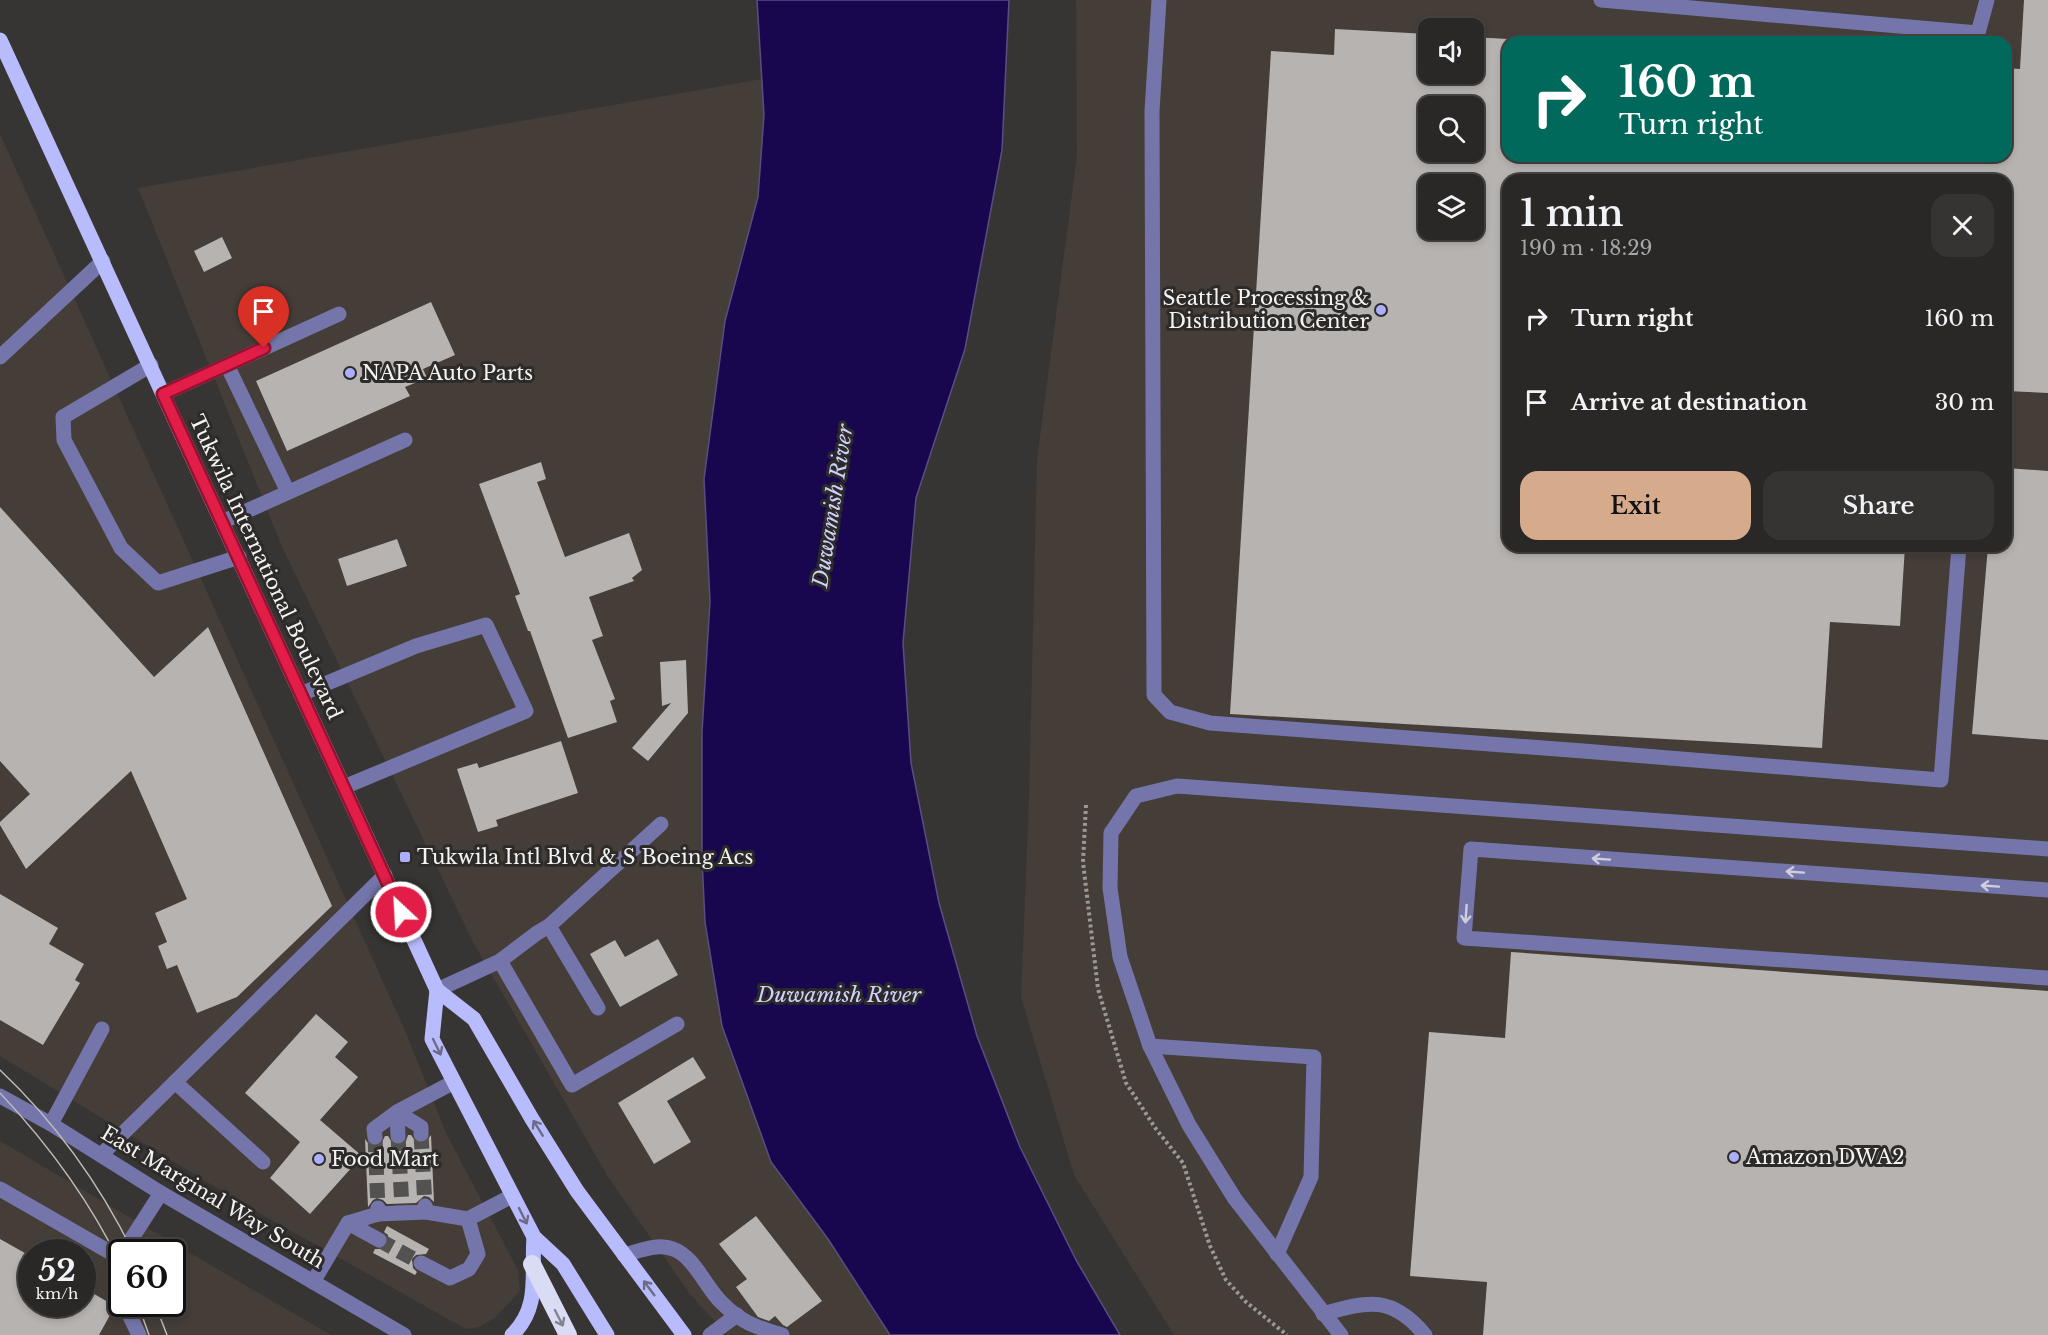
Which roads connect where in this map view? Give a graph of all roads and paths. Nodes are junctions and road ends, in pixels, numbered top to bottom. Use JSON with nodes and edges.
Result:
{"nodes":[{"id":1,"x":1601,"y":0,"type":"edge"},
{"id":2,"x":1987,"y":0,"type":"edge"},
{"id":3,"x":1162,"y":1,"type":"edge"},
{"id":4,"x":0,"y":40,"type":"edge"},
{"id":5,"x":103,"y":261,"type":"junction"},
{"id":6,"x":339,"y":314,"type":"dead end"},
{"id":7,"x":0,"y":357,"type":"edge"},
{"id":8,"x":151,"y":365,"type":"junction"},
{"id":9,"x":227,"y":365,"type":"junction"},
{"id":10,"x":163,"y":394,"type":"junction"},
{"id":11,"x":405,"y":440,"type":"dead end"},
{"id":12,"x":288,"y":492,"type":"junction"},
{"id":13,"x":222,"y":522,"type":"junction"},
{"id":14,"x":1959,"y":552,"type":"edge"},
{"id":15,"x":238,"y":557,"type":"junction"},
{"id":16,"x":301,"y":694,"type":"junction"},
{"id":17,"x":344,"y":787,"type":"junction"},
{"id":18,"x":661,"y":824,"type":"dead end"},
{"id":19,"x":2048,"y":849,"type":"edge"},
{"id":20,"x":385,"y":875,"type":"junction"},
{"id":21,"x":2048,"y":890,"type":"edge"},
{"id":22,"x":549,"y":927,"type":"junction"},
{"id":23,"x":500,"y":961,"type":"junction"},
{"id":24,"x":2048,"y":978,"type":"edge"},
{"id":25,"x":437,"y":990,"type":"junction"},
{"id":26,"x":598,"y":1008,"type":"dead end"},
{"id":27,"x":677,"y":1024,"type":"dead end"},
{"id":28,"x":102,"y":1029,"type":"dead end"},
{"id":29,"x":1150,"y":1046,"type":"junction"},
{"id":30,"x":175,"y":1082,"type":"junction"},
{"id":31,"x":454,"y":1082,"type":"junction"},
{"id":32,"x":0,"y":1096,"type":"edge"},
{"id":33,"x":397,"y":1112,"type":"junction"},
{"id":34,"x":51,"y":1124,"type":"junction"},
{"id":35,"x":421,"y":1134,"type":"tunnel mouth"},
{"id":36,"x":398,"y":1136,"type":"tunnel mouth"},
{"id":37,"x":375,"y":1137,"type":"tunnel mouth"},
{"id":38,"x":101,"y":1155,"type":"junction"},
{"id":39,"x":263,"y":1162,"type":"dead end"},
{"id":40,"x":0,"y":1189,"type":"edge"},
{"id":41,"x":161,"y":1193,"type":"junction"},
{"id":42,"x":512,"y":1196,"type":"junction"},
{"id":43,"x":468,"y":1219,"type":"junction"},
{"id":44,"x":348,"y":1223,"type":"junction"},
{"id":45,"x":534,"y":1237,"type":"junction"},
{"id":46,"x":132,"y":1239,"type":"edge"},
{"id":47,"x":379,"y":1240,"type":"tunnel mouth"},
{"id":48,"x":108,"y":1247,"type":"edge"},
{"id":49,"x":1277,"y":1254,"type":"junction"},
{"id":50,"x":624,"y":1255,"type":"junction"},
{"id":51,"x":421,"y":1263,"type":"tunnel mouth"},
{"id":52,"x":532,"y":1264,"type":"junction"},
{"id":53,"x":313,"y":1282,"type":"junction"},
{"id":54,"x":1323,"y":1314,"type":"junction"},
{"id":55,"x":737,"y":1315,"type":"junction"},
{"id":56,"x":130,"y":1317,"type":"edge"},
{"id":57,"x":139,"y":1335,"type":"edge"},
{"id":58,"x":404,"y":1335,"type":"edge"},
{"id":59,"x":512,"y":1335,"type":"edge"},
{"id":60,"x":568,"y":1335,"type":"edge"},
{"id":61,"x":607,"y":1335,"type":"edge"},
{"id":62,"x":684,"y":1335,"type":"edge"},
{"id":63,"x":710,"y":1335,"type":"edge"},
{"id":64,"x":782,"y":1335,"type":"edge"},
{"id":65,"x":1341,"y":1335,"type":"edge"},
{"id":66,"x":1425,"y":1335,"type":"edge"}],
"edges":[{"from":1,"to":2,"type":"street"},
{"from":3,"to":14,"type":"street"},
{"from":4,"to":5,"type":"main road","name":"Tukwila International Boulevard"},
{"from":5,"to":7,"type":"street"},
{"from":5,"to":8,"type":"main road","name":"Tukwila International Boulevard"},
{"from":6,"to":9,"type":"street"},
{"from":8,"to":10,"type":"main road","name":"Tukwila International Boulevard"},
{"from":8,"to":15,"type":"street"},
{"from":9,"to":10,"type":"street"},
{"from":9,"to":12,"type":"street"},
{"from":10,"to":13,"type":"main road","name":"Tukwila International Boulevard"},
{"from":11,"to":12,"type":"street"},
{"from":12,"to":13,"type":"street"},
{"from":13,"to":15,"type":"main road","name":"Tukwila International Boulevard"},
{"from":15,"to":16,"type":"main road","name":"Tukwila International Boulevard"},
{"from":16,"to":17,"type":"main road","name":"Tukwila International Boulevard"},
{"from":16,"to":17,"type":"street"},
{"from":17,"to":20,"type":"main road","name":"Tukwila International Boulevard"},
{"from":18,"to":22,"type":"street"},
{"from":19,"to":29,"type":"street"},
{"from":20,"to":25,"type":"main road","name":"Tukwila International Boulevard"},
{"from":20,"to":30,"type":"street"},
{"from":21,"to":24,"type":"street","one_way":true},
{"from":22,"to":23,"type":"street"},
{"from":22,"to":26,"type":"street"},
{"from":23,"to":25,"type":"street"},
{"from":23,"to":27,"type":"street"},
{"from":25,"to":31,"type":"main road","one_way":true},
{"from":50,"to":25,"type":"main road","one_way":true},
{"from":28,"to":34,"type":"street"},
{"from":29,"to":49,"type":"street"},
{"from":29,"to":49,"type":"street"},
{"from":30,"to":38,"type":"street"},
{"from":30,"to":39,"type":"street"},
{"from":31,"to":33,"type":"street"},
{"from":31,"to":42,"type":"main road"},
{"from":32,"to":34,"type":"street","name":"East Marginal Way South"},
{"from":33,"to":35,"type":"street"},
{"from":33,"to":36,"type":"street"},
{"from":33,"to":37,"type":"street"},
{"from":34,"to":38,"type":"street","name":"East Marginal Way South"},
{"from":38,"to":41,"type":"street","name":"East Marginal Way South"},
{"from":40,"to":48,"type":"street"},
{"from":41,"to":46,"type":"street"},
{"from":41,"to":53,"type":"street","name":"East Marginal Way South"},
{"from":42,"to":43,"type":"street"},
{"from":42,"to":45,"type":"main road","one_way":true},
{"from":43,"to":44,"type":"street"},
{"from":43,"to":51,"type":"street"},
{"from":44,"to":47,"type":"street"},
{"from":44,"to":53,"type":"street"},
{"from":45,"to":52,"type":"main road"},
{"from":45,"to":61,"type":"main road"},
{"from":49,"to":54,"type":"street"},
{"from":50,"to":55,"type":"street"},
{"from":62,"to":50,"type":"main road","one_way":true},
{"from":52,"to":59,"type":"main road"},
{"from":52,"to":60,"type":"highway","one_way":true},
{"from":53,"to":58,"type":"street","name":"East Marginal Way South"},
{"from":54,"to":65,"type":"street"},
{"from":54,"to":66,"type":"street"},
{"from":55,"to":63,"type":"street"},
{"from":55,"to":64,"type":"street"},
{"from":56,"to":57,"type":"street"}]}
